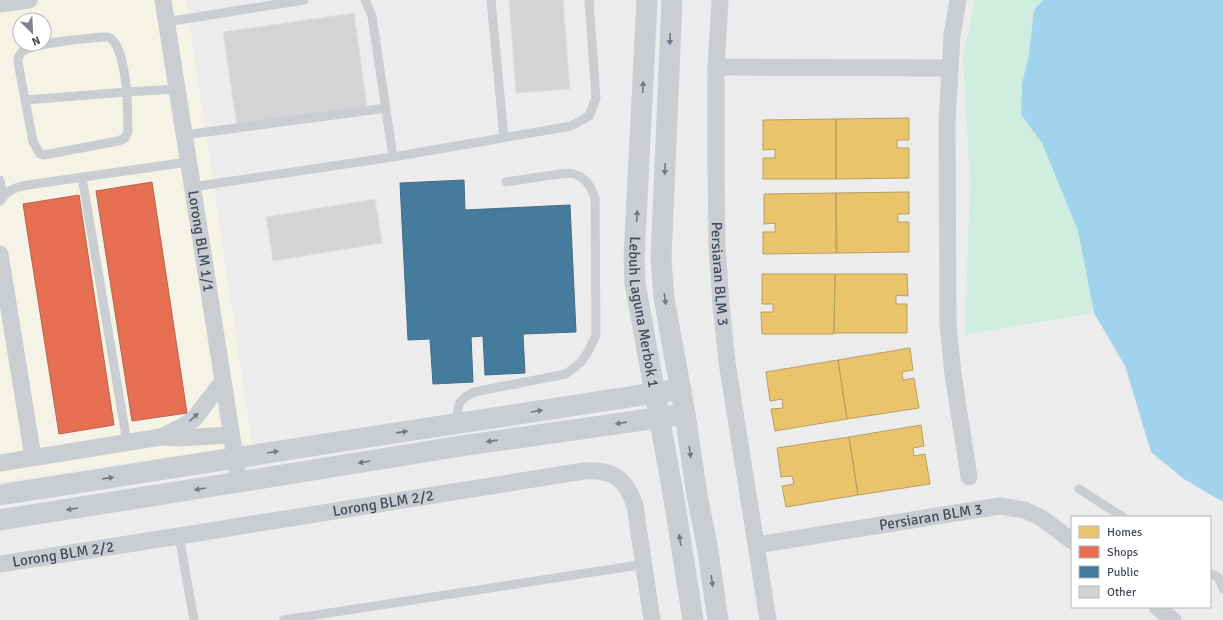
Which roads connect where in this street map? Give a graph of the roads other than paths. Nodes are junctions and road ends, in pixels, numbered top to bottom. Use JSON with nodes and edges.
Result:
{"nodes":[{"id":1,"x":29,"y":0,"type":"edge"},
{"id":2,"x":162,"y":0,"type":"edge"},
{"id":3,"x":304,"y":0,"type":"edge"},
{"id":4,"x":365,"y":0,"type":"edge"},
{"id":5,"x":490,"y":0,"type":"edge"},
{"id":6,"x":589,"y":0,"type":"edge"},
{"id":7,"x":647,"y":0,"type":"edge"},
{"id":8,"x":672,"y":0,"type":"edge"},
{"id":9,"x":720,"y":0,"type":"edge"},
{"id":10,"x":958,"y":0,"type":"edge"},
{"id":11,"x":0,"y":4,"type":"edge"},
{"id":12,"x":166,"y":22,"type":"junction"},
{"id":13,"x":716,"y":67,"type":"junction"},
{"id":14,"x":949,"y":68,"type":"junction"},
{"id":15,"x":176,"y":89,"type":"junction"},
{"id":16,"x":127,"y":92,"type":"junction"},
{"id":17,"x":25,"y":100,"type":"junction"},
{"id":18,"x":386,"y":108,"type":"junction"},
{"id":19,"x":184,"y":135,"type":"junction"},
{"id":20,"x":504,"y":138,"type":"junction"},
{"id":21,"x":394,"y":157,"type":"junction"},
{"id":22,"x":188,"y":162,"type":"junction"},
{"id":23,"x":82,"y":177,"type":"junction"},
{"id":24,"x":0,"y":180,"type":"edge"},
{"id":25,"x":506,"y":182,"type":"dead end"},
{"id":26,"x":192,"y":188,"type":"junction"},
{"id":27,"x":1,"y":199,"type":"edge"},
{"id":28,"x":0,"y":254,"type":"edge"},
{"id":29,"x":223,"y":381,"type":"junction"},
{"id":30,"x":680,"y":389,"type":"junction"},
{"id":31,"x":655,"y":393,"type":"junction"},
{"id":32,"x":685,"y":414,"type":"junction"},
{"id":33,"x":659,"y":418,"type":"junction"},
{"id":34,"x":457,"y":424,"type":"junction"},
{"id":35,"x":231,"y":435,"type":"junction"},
{"id":36,"x":161,"y":437,"type":"junction"},
{"id":37,"x":127,"y":442,"type":"junction"},
{"id":38,"x":33,"y":457,"type":"junction"},
{"id":39,"x":235,"y":458,"type":"junction"},
{"id":40,"x":0,"y":463,"type":"edge"},
{"id":41,"x":968,"y":477,"type":"dead end"},
{"id":42,"x":239,"y":482,"type":"junction"},
{"id":43,"x":1079,"y":489,"type":"dead end"},
{"id":44,"x":0,"y":495,"type":"edge"},
{"id":45,"x":1121,"y":516,"type":"edge"},
{"id":46,"x":0,"y":520,"type":"edge"},
{"id":47,"x":179,"y":536,"type":"junction"},
{"id":48,"x":1071,"y":540,"type":"edge"},
{"id":49,"x":756,"y":545,"type":"junction"},
{"id":50,"x":0,"y":564,"type":"edge"},
{"id":51,"x":645,"y":564,"type":"junction"},
{"id":52,"x":1211,"y":573,"type":"edge"},
{"id":53,"x":1221,"y":577,"type":"edge"},
{"id":54,"x":1223,"y":589,"type":"edge"},
{"id":55,"x":1158,"y":608,"type":"edge"},
{"id":56,"x":194,"y":620,"type":"edge"},
{"id":57,"x":284,"y":620,"type":"edge"},
{"id":58,"x":652,"y":620,"type":"edge"},
{"id":59,"x":693,"y":620,"type":"edge"},
{"id":60,"x":718,"y":620,"type":"edge"},
{"id":61,"x":768,"y":620,"type":"edge"},
{"id":62,"x":1173,"y":620,"type":"edge"}],
"edges":[{"from":1,"to":11,"type":"street"},
{"from":2,"to":12,"type":"street","name":"Lorong BLM 1/1"},
{"from":3,"to":12,"type":"lane"},
{"from":4,"to":18,"type":"lane"},
{"from":5,"to":20,"type":"lane"},
{"from":6,"to":20,"type":"lane"},
{"from":31,"to":7,"type":"street","name":"Lebuh Laguna Merbok 1","one_way":true},
{"from":8,"to":30,"type":"street","name":"Lebuh Laguna Merbok 1","one_way":true},
{"from":9,"to":13,"type":"street","name":"Persiaran BLM 3"},
{"from":10,"to":14,"type":"street"},
{"from":12,"to":15,"type":"street","name":"Lorong BLM 1/1"},
{"from":13,"to":14,"type":"street"},
{"from":13,"to":49,"type":"street","name":"Persiaran BLM 3"},
{"from":14,"to":41,"type":"street"},
{"from":15,"to":16,"type":"lane"},
{"from":15,"to":19,"type":"street","name":"Lorong BLM 1/1"},
{"from":16,"to":17,"type":"lane"},
{"from":16,"to":17,"type":"lane"},
{"from":16,"to":17,"type":"lane"},
{"from":18,"to":19,"type":"lane"},
{"from":18,"to":21,"type":"lane"},
{"from":19,"to":22,"type":"street","name":"Lorong BLM 1/1"},
{"from":20,"to":21,"type":"lane"},
{"from":21,"to":26,"type":"lane"},
{"from":22,"to":23,"type":"lane"},
{"from":22,"to":26,"type":"street","name":"Lorong BLM 1/1"},
{"from":23,"to":27,"type":"lane"},
{"from":23,"to":37,"type":"lane"},
{"from":24,"to":27,"type":"lane"},
{"from":25,"to":34,"type":"lane"},
{"from":26,"to":29,"type":"street","name":"Lorong BLM 1/1"},
{"from":28,"to":38,"type":"street"},
{"from":29,"to":35,"type":"street","name":"Lorong BLM 1/1"},
{"from":36,"to":29,"type":"street","one_way":true},
{"from":30,"to":31,"type":"street"},
{"from":30,"to":32,"type":"street","name":"Lebuh Laguna Merbok 1"},
{"from":31,"to":33,"type":"street","name":"Lebuh Laguna Merbok 1"},
{"from":34,"to":31,"type":"street","one_way":true},
{"from":32,"to":33,"type":"street"},
{"from":32,"to":60,"type":"street","name":"Lebuh Laguna Merbok 1","one_way":true},
{"from":33,"to":42,"type":"street","one_way":true},
{"from":59,"to":33,"type":"street","name":"Lebuh Laguna Merbok 1","one_way":true},
{"from":39,"to":34,"type":"street","one_way":true},
{"from":35,"to":36,"type":"street"},
{"from":35,"to":39,"type":"street","name":"Lorong BLM 1/1"},
{"from":36,"to":37,"type":"street"},
{"from":37,"to":38,"type":"street"},
{"from":38,"to":40,"type":"street"},
{"from":39,"to":42,"type":"street","name":"Lorong BLM 1/1"},
{"from":44,"to":39,"type":"street","one_way":true},
{"from":42,"to":46,"type":"street","one_way":true},
{"from":43,"to":45,"type":"lane"},
{"from":47,"to":50,"type":"street","name":"Lorong BLM 2/2"},
{"from":47,"to":51,"type":"street","name":"Lorong BLM 2/2"},
{"from":47,"to":56,"type":"lane"},
{"from":48,"to":49,"type":"street","name":"Persiaran BLM 3"},
{"from":49,"to":61,"type":"street","name":"Persiaran BLM 3"},
{"from":51,"to":57,"type":"lane"},
{"from":51,"to":58,"type":"street","name":"Lorong BLM 2/2"},
{"from":52,"to":53,"type":"lane"},
{"from":53,"to":54,"type":"lane"},
{"from":55,"to":62,"type":"street"}]}
